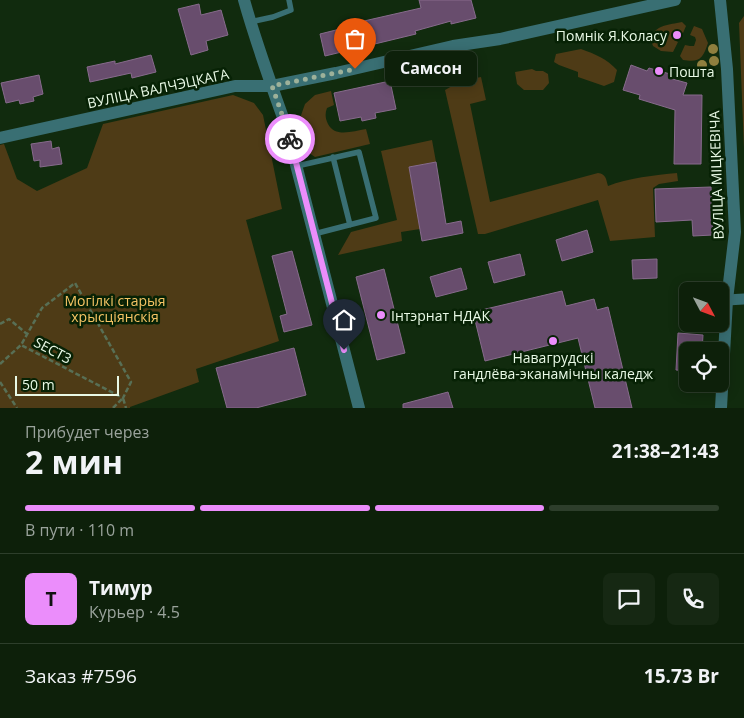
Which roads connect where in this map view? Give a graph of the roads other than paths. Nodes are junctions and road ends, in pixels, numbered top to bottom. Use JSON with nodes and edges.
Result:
{"nodes":[{"id":1,"x":244,"y":0,"type":"edge"},
{"id":2,"x":289,"y":0,"type":"edge"},
{"id":3,"x":675,"y":0,"type":"edge"},
{"id":4,"x":720,"y":0,"type":"edge"},
{"id":5,"x":250,"y":22,"type":"junction"},
{"id":6,"x":272,"y":86,"type":"junction"},
{"id":7,"x":0,"y":138,"type":"edge"},
{"id":8,"x":334,"y":157,"type":"junction"},
{"id":9,"x":297,"y":166,"type":"junction"},
{"id":10,"x":350,"y":225,"type":"junction"},
{"id":11,"x":314,"y":234,"type":"junction"},
{"id":12,"x":729,"y":283,"type":"edge"},
{"id":13,"x":744,"y":299,"type":"edge"},
{"id":14,"x":729,"y":300,"type":"edge"},
{"id":15,"x":725,"y":332,"type":"edge"},
{"id":16,"x":359,"y":408,"type":"edge"},
{"id":17,"x":720,"y":408,"type":"edge"}],
"edges":[{"from":1,"to":5,"type":"street"},
{"from":2,"to":5,"type":"lane"},
{"from":3,"to":6,"type":"street","name":"ВУЛІЦА ВАЛЧЭЦКАГА"},
{"from":4,"to":12,"type":"street","name":"ВУЛІЦА МІЦКЕВІЧА"},
{"from":5,"to":6,"type":"street"},
{"from":6,"to":7,"type":"street","name":"ВУЛІЦА ВАЛЧЭЦКАГА"},
{"from":6,"to":9,"type":"street"},
{"from":8,"to":9,"type":"lane"},
{"from":8,"to":10,"type":"lane"},
{"from":8,"to":10,"type":"lane"},
{"from":9,"to":11,"type":"street"},
{"from":10,"to":11,"type":"lane"},
{"from":11,"to":16,"type":"street"},
{"from":13,"to":14,"type":"street"},
{"from":15,"to":17,"type":"street","name":"ВУЛІЦА МІЦКЕВІЧА"}]}
